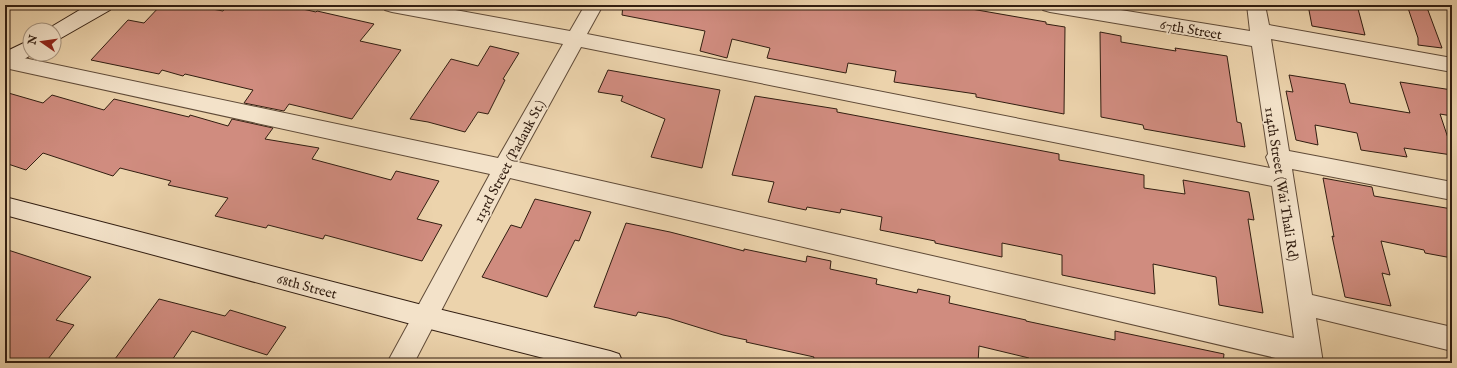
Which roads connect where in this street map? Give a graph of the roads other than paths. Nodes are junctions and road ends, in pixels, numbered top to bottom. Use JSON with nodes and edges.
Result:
{"nodes":[{"id":1,"x":103,"y":5,"type":"edge"},
{"id":2,"x":392,"y":5,"type":"edge"},
{"id":3,"x":594,"y":5,"type":"edge"},
{"id":4,"x":1050,"y":5,"type":"edge"},
{"id":5,"x":1256,"y":5,"type":"edge"},
{"id":6,"x":62,"y":28,"type":"edge"},
{"id":7,"x":1260,"y":35,"type":"junction"},
{"id":8,"x":576,"y":40,"type":"junction"},
{"id":9,"x":22,"y":51,"type":"edge"},
{"id":10,"x":5,"y":61,"type":"edge"},
{"id":11,"x":1452,"y":65,"type":"edge"},
{"id":12,"x":1277,"y":157,"type":"junction"},
{"id":13,"x":504,"y":168,"type":"junction"},
{"id":14,"x":1282,"y":179,"type":"junction"},
{"id":15,"x":1452,"y":192,"type":"edge"},
{"id":16,"x":5,"y":206,"type":"edge"},
{"id":17,"x":1301,"y":304,"type":"junction"},
{"id":18,"x":426,"y":317,"type":"junction"},
{"id":19,"x":1452,"y":339,"type":"edge"},
{"id":20,"x":1309,"y":358,"type":"edge"},
{"id":21,"x":400,"y":363,"type":"edge"},
{"id":22,"x":610,"y":363,"type":"edge"}],
"edges":[{"from":1,"to":6,"type":"street"},
{"from":2,"to":8,"type":"street"},
{"from":3,"to":8,"type":"street","name":"113rd Street (Padauk St.)"},
{"from":4,"to":7,"type":"street","name":"67th Street"},
{"from":5,"to":7,"type":"street","name":"114th Street (Wai Thali Rd)"},
{"from":7,"to":11,"type":"street","name":"67th Street"},
{"from":7,"to":12,"type":"street","name":"114th Street (Wai Thali Rd)"},
{"from":8,"to":13,"type":"street","name":"113rd Street (Padauk St.)"},
{"from":8,"to":14,"type":"street"},
{"from":9,"to":10,"type":"street"},
{"from":10,"to":13,"type":"street"},
{"from":12,"to":14,"type":"street","name":"114th Street (Wai Thali Rd)"},
{"from":12,"to":15,"type":"street"},
{"from":13,"to":18,"type":"street","name":"113rd Street (Padauk St.)"},
{"from":13,"to":20,"type":"street"},
{"from":14,"to":17,"type":"street","name":"114th Street (Wai Thali Rd)"},
{"from":16,"to":18,"type":"street","name":"68th Street"},
{"from":17,"to":19,"type":"street"},
{"from":17,"to":20,"type":"street","name":"114th Street (Wai Thali Rd)"},
{"from":18,"to":21,"type":"street","name":"113rd Street (Padauk St.)"},
{"from":18,"to":22,"type":"street","name":"68th Street"}]}
